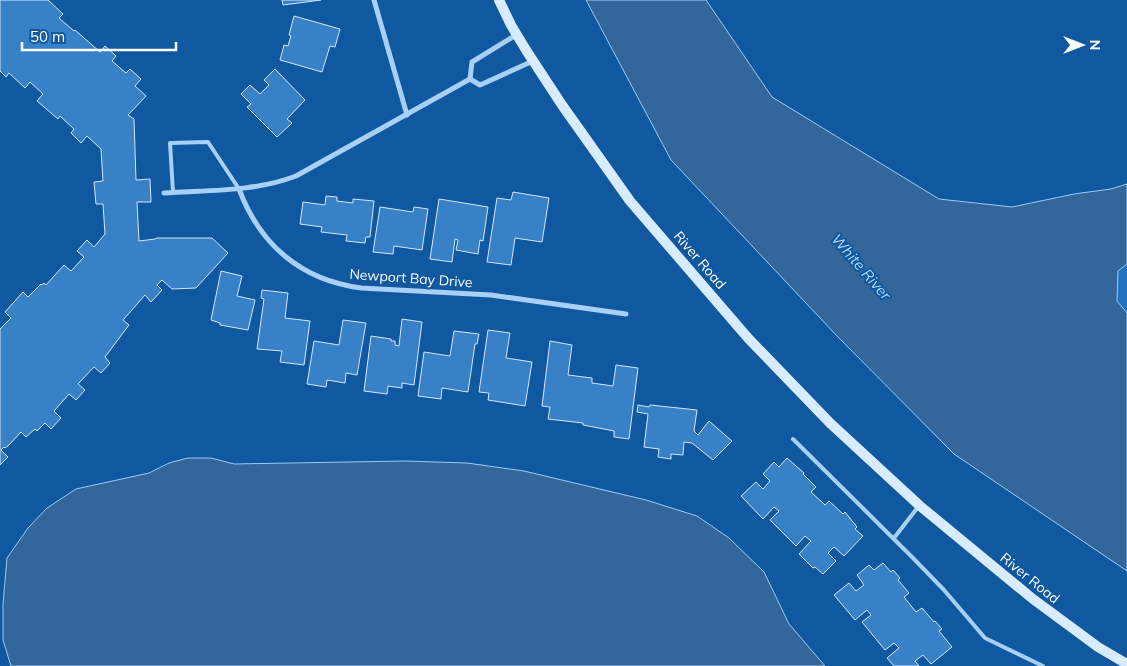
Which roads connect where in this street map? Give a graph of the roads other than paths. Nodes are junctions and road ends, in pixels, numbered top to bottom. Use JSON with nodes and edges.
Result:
{"nodes":[{"id":1,"x":374,"y":0,"type":"edge"},
{"id":2,"x":499,"y":0,"type":"edge"},
{"id":3,"x":516,"y":35,"type":"junction"},
{"id":4,"x":533,"y":61,"type":"junction"},
{"id":5,"x":470,"y":79,"type":"junction"},
{"id":6,"x":407,"y":115,"type":"junction"},
{"id":7,"x":239,"y":188,"type":"junction"},
{"id":8,"x":173,"y":192,"type":"junction"},
{"id":9,"x":164,"y":193,"type":"dead end"},
{"id":10,"x":626,"y":314,"type":"dead end"},
{"id":11,"x":793,"y":439,"type":"dead end"},
{"id":12,"x":920,"y":506,"type":"junction"},
{"id":13,"x":894,"y":538,"type":"junction"},
{"id":14,"x":1127,"y":664,"type":"edge"},
{"id":15,"x":1044,"y":666,"type":"edge"}],
"edges":[{"from":1,"to":6,"type":"street"},
{"from":2,"to":3,"type":"street","name":"River Road"},
{"from":3,"to":4,"type":"street","name":"River Road"},
{"from":3,"to":5,"type":"street"},
{"from":4,"to":5,"type":"street"},
{"from":4,"to":12,"type":"street","name":"River Road"},
{"from":5,"to":6,"type":"street"},
{"from":6,"to":7,"type":"street"},
{"from":7,"to":8,"type":"street"},
{"from":7,"to":8,"type":"lane"},
{"from":7,"to":10,"type":"street","name":"Newport Bay Drive"},
{"from":8,"to":9,"type":"street"},
{"from":11,"to":13,"type":"lane"},
{"from":12,"to":13,"type":"lane"},
{"from":12,"to":14,"type":"street","name":"River Road"},
{"from":13,"to":15,"type":"lane"}]}
